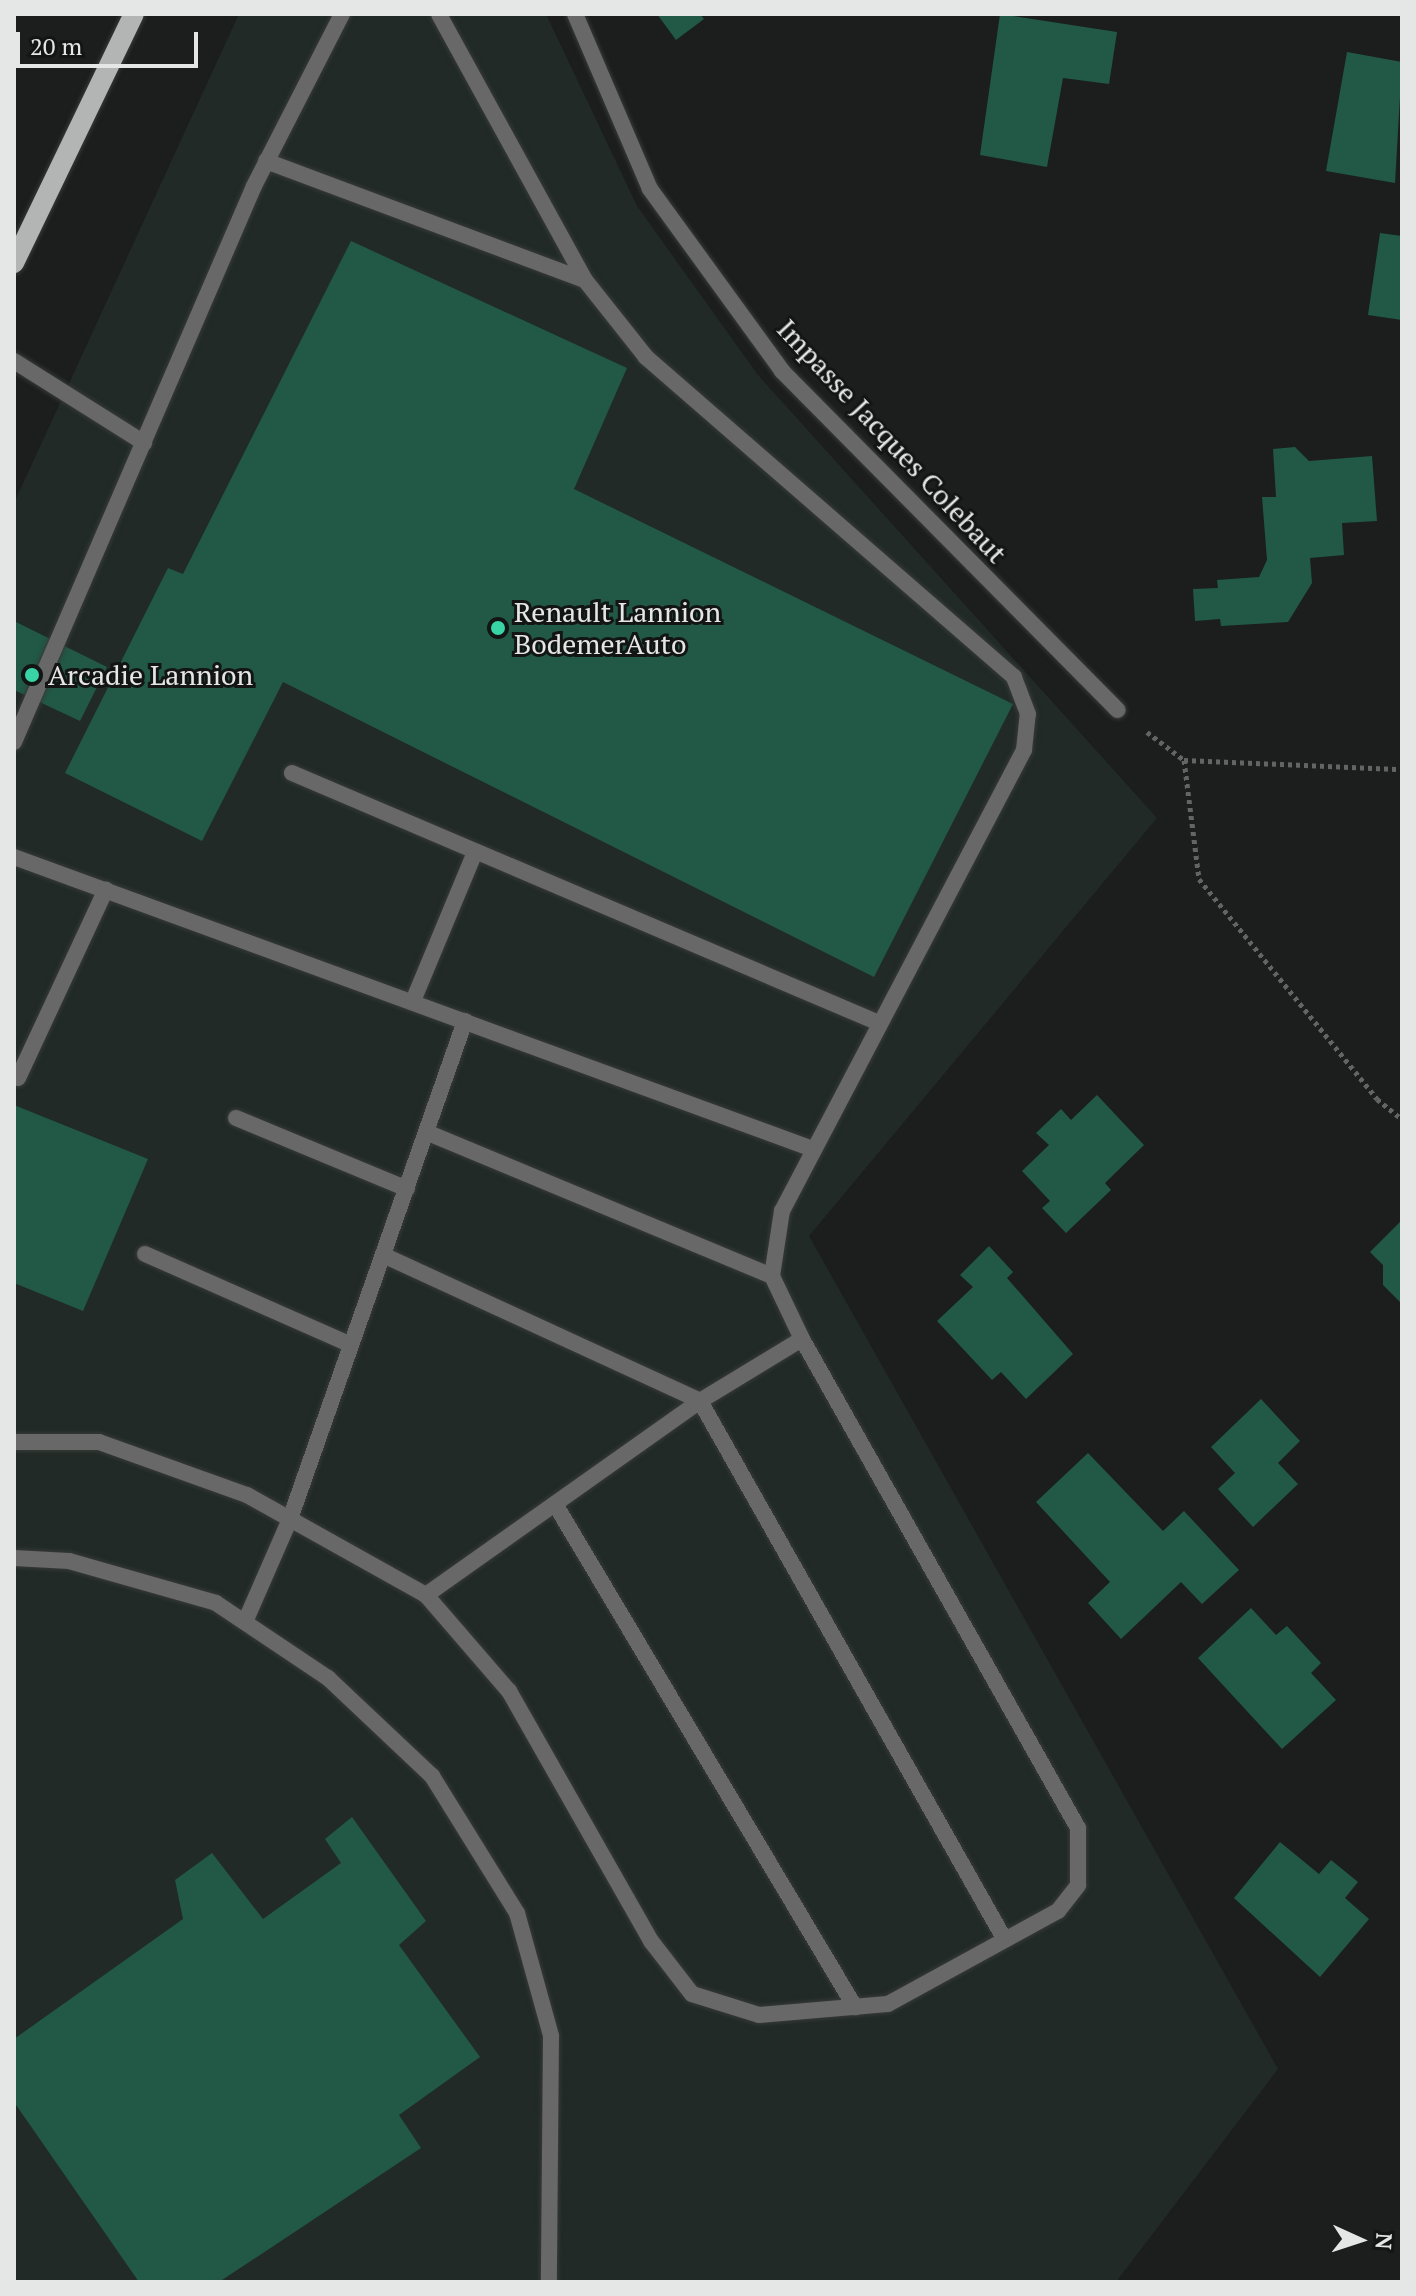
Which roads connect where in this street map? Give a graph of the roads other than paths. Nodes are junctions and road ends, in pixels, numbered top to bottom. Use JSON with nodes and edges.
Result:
{"nodes":[{"id":1,"x":134,"y":14,"type":"edge"},
{"id":2,"x":342,"y":14,"type":"edge"},
{"id":3,"x":439,"y":14,"type":"edge"},
{"id":4,"x":575,"y":14,"type":"edge"},
{"id":5,"x":266,"y":161,"type":"junction"},
{"id":6,"x":14,"y":263,"type":"edge"},
{"id":7,"x":585,"y":280,"type":"junction"},
{"id":8,"x":14,"y":361,"type":"edge"},
{"id":9,"x":144,"y":443,"type":"junction"},
{"id":10,"x":1117,"y":710,"type":"road end"},
{"id":11,"x":14,"y":742,"type":"edge"},
{"id":12,"x":292,"y":773,"type":"dead end"},
{"id":13,"x":475,"y":852,"type":"junction"},
{"id":14,"x":14,"y":857,"type":"edge"},
{"id":15,"x":106,"y":889,"type":"junction"},
{"id":16,"x":413,"y":1001,"type":"junction"},
{"id":17,"x":465,"y":1021,"type":"junction"},
{"id":18,"x":879,"y":1023,"type":"junction"},
{"id":19,"x":18,"y":1078,"type":"dead end"},
{"id":20,"x":236,"y":1118,"type":"dead end"},
{"id":21,"x":426,"y":1132,"type":"junction"},
{"id":22,"x":813,"y":1149,"type":"junction"},
{"id":23,"x":407,"y":1189,"type":"junction"},
{"id":24,"x":145,"y":1254,"type":"dead end"},
{"id":25,"x":383,"y":1255,"type":"junction"},
{"id":26,"x":772,"y":1276,"type":"junction"},
{"id":27,"x":802,"y":1339,"type":"junction"},
{"id":28,"x":351,"y":1345,"type":"junction"},
{"id":29,"x":700,"y":1401,"type":"junction"},
{"id":30,"x":14,"y":1442,"type":"edge"},
{"id":31,"x":555,"y":1504,"type":"junction"},
{"id":32,"x":290,"y":1519,"type":"junction"},
{"id":33,"x":14,"y":1558,"type":"edge"},
{"id":34,"x":426,"y":1595,"type":"junction"},
{"id":35,"x":245,"y":1622,"type":"junction"},
{"id":36,"x":1005,"y":1940,"type":"junction"},
{"id":37,"x":855,"y":2007,"type":"junction"},
{"id":38,"x":549,"y":2282,"type":"edge"}],
"edges":[{"from":1,"to":6,"type":"main road"},
{"from":2,"to":5,"type":"street"},
{"from":3,"to":7,"type":"street"},
{"from":4,"to":10,"type":"street","name":"Impasse Jacques Colebaut"},
{"from":5,"to":7,"type":"street"},
{"from":5,"to":9,"type":"street"},
{"from":7,"to":18,"type":"street"},
{"from":8,"to":9,"type":"street"},
{"from":9,"to":11,"type":"street"},
{"from":12,"to":13,"type":"street"},
{"from":13,"to":16,"type":"street"},
{"from":13,"to":18,"type":"street"},
{"from":14,"to":15,"type":"street"},
{"from":15,"to":16,"type":"street"},
{"from":15,"to":19,"type":"street"},
{"from":16,"to":17,"type":"street"},
{"from":17,"to":21,"type":"street"},
{"from":17,"to":22,"type":"street"},
{"from":18,"to":22,"type":"street"},
{"from":20,"to":23,"type":"street"},
{"from":21,"to":23,"type":"street"},
{"from":21,"to":26,"type":"street"},
{"from":22,"to":26,"type":"street"},
{"from":23,"to":25,"type":"street"},
{"from":24,"to":28,"type":"street"},
{"from":25,"to":28,"type":"street"},
{"from":25,"to":29,"type":"street"},
{"from":26,"to":27,"type":"street"},
{"from":27,"to":29,"type":"street"},
{"from":27,"to":36,"type":"street"},
{"from":28,"to":32,"type":"street"},
{"from":29,"to":31,"type":"street"},
{"from":29,"to":36,"type":"street"},
{"from":30,"to":32,"type":"street"},
{"from":31,"to":34,"type":"street"},
{"from":31,"to":37,"type":"street"},
{"from":32,"to":34,"type":"street"},
{"from":32,"to":35,"type":"street"},
{"from":33,"to":35,"type":"street"},
{"from":34,"to":37,"type":"street"},
{"from":35,"to":38,"type":"street"},
{"from":36,"to":37,"type":"street"}]}
